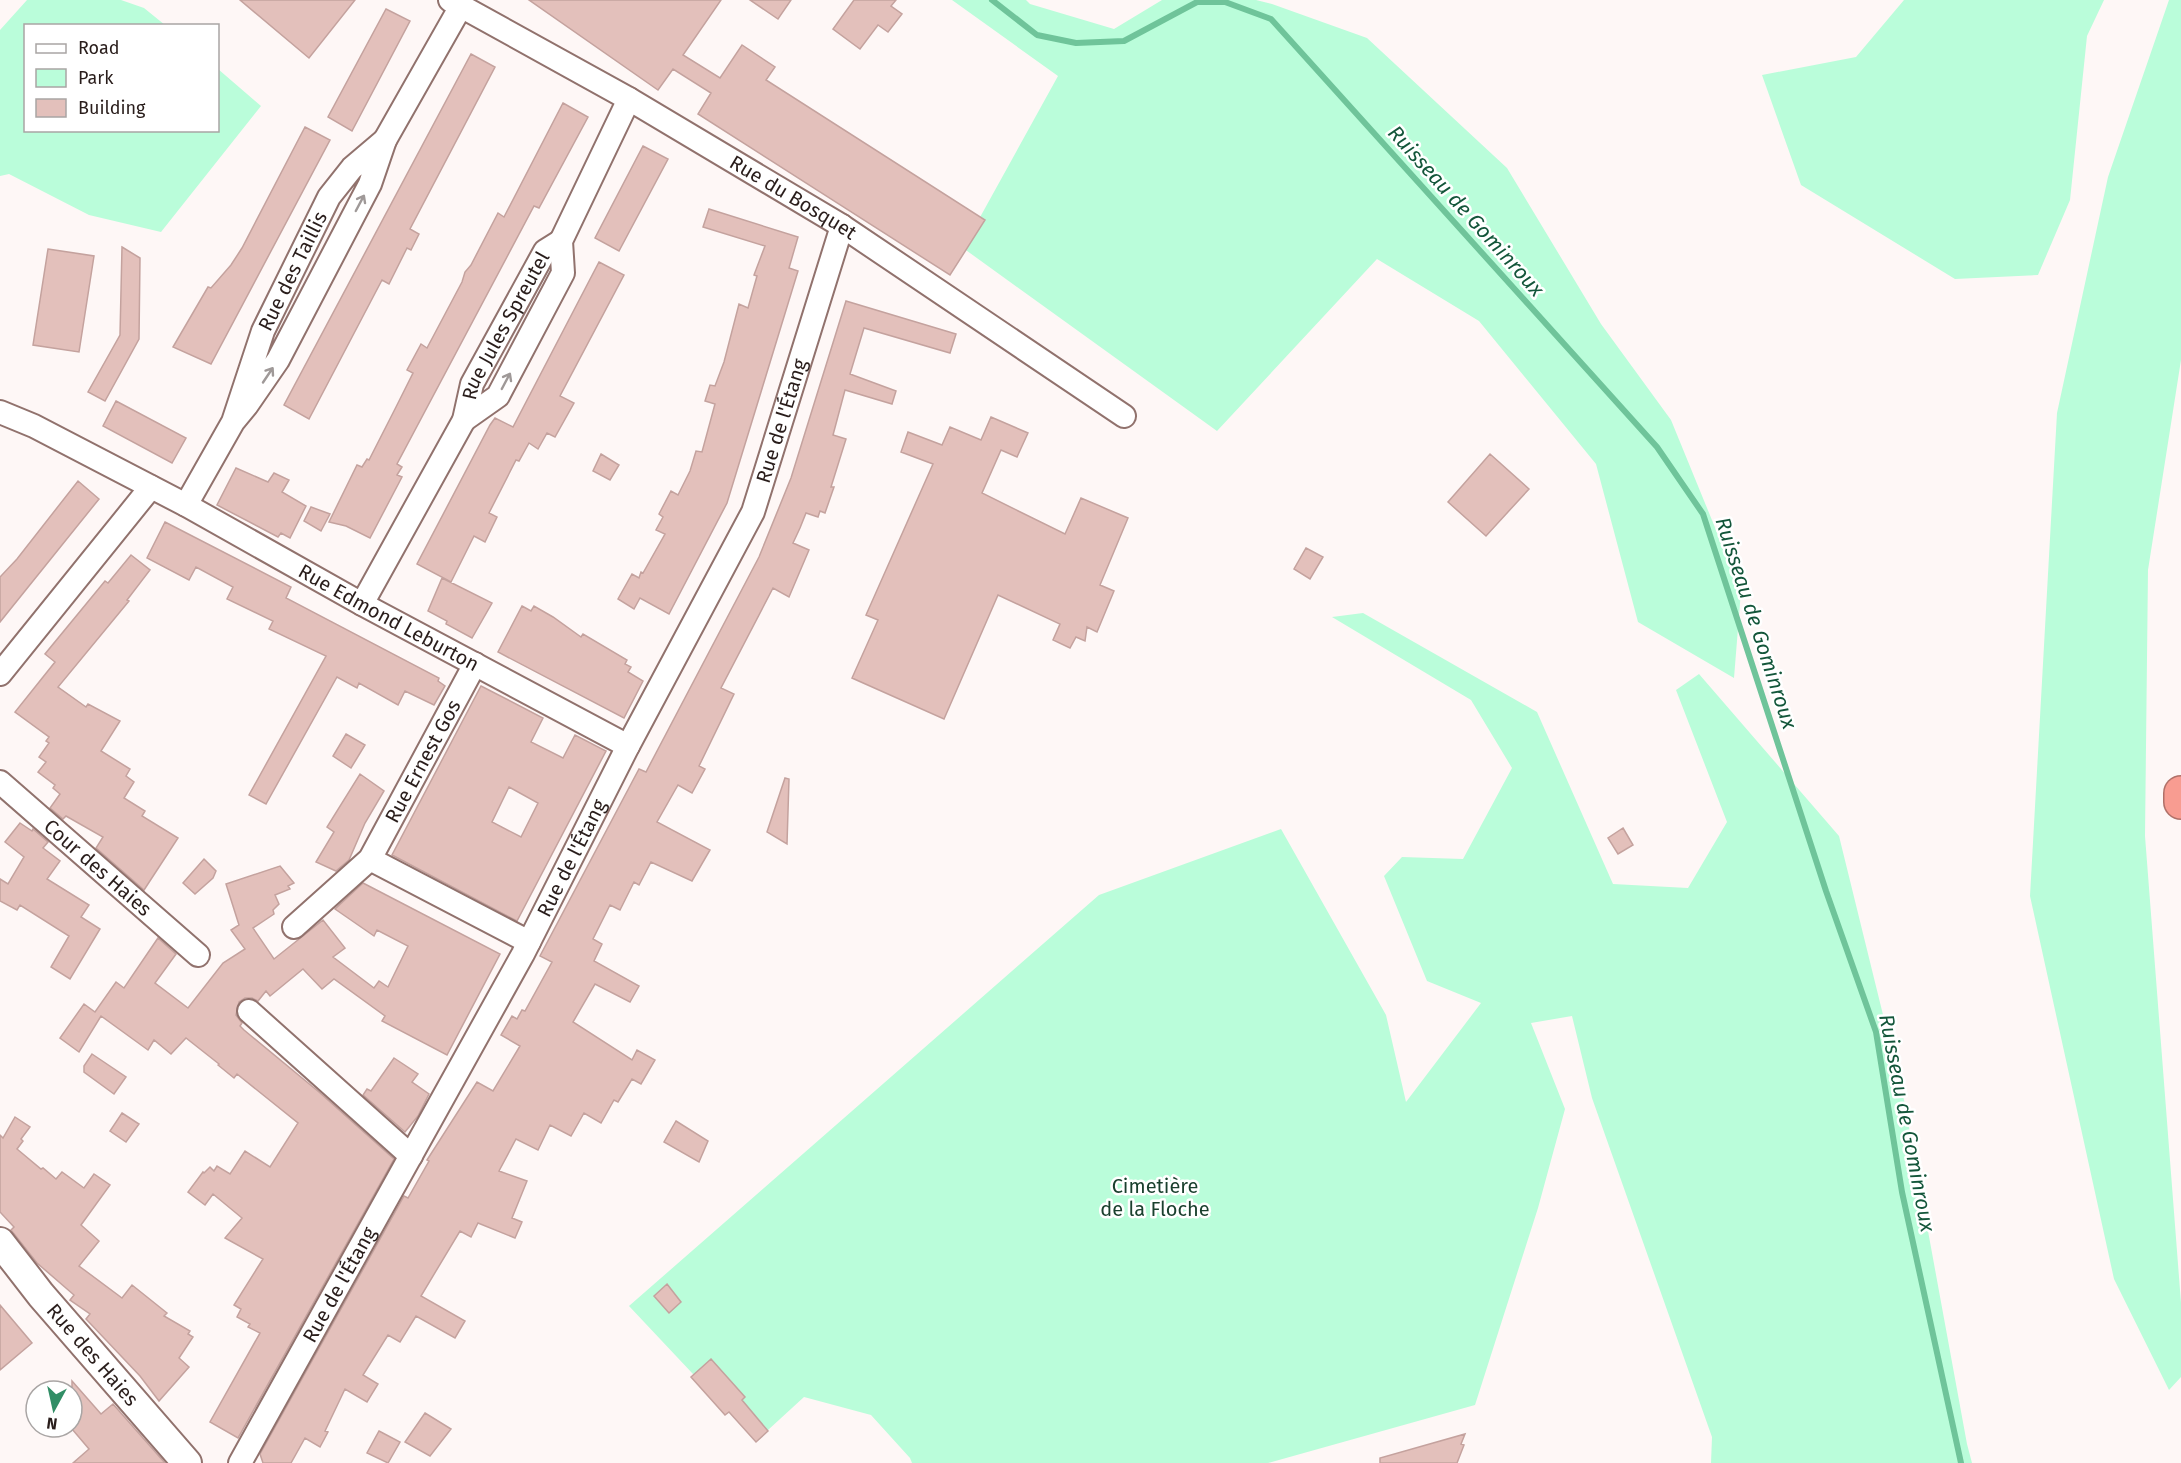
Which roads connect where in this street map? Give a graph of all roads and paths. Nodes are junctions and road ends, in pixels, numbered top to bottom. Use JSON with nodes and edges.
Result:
{"nodes":[{"id":1,"x":455,"y":3,"type":"edge"},
{"id":2,"x":629,"y":99,"type":"junction"},
{"id":3,"x":842,"y":226,"type":"junction"},
{"id":4,"x":0,"y":412,"type":"edge"},
{"id":5,"x":1124,"y":416,"type":"dead end"},
{"id":6,"x":151,"y":487,"type":"junction"},
{"id":7,"x":186,"y":505,"type":"junction"},
{"id":8,"x":362,"y":604,"type":"junction"},
{"id":9,"x":475,"y":664,"type":"junction"},
{"id":10,"x":0,"y":674,"type":"edge"},
{"id":11,"x":628,"y":746,"type":"junction"},
{"id":12,"x":0,"y":782,"type":"edge"},
{"id":13,"x":2181,"y":793,"type":"edge"},
{"id":14,"x":2181,"y":802,"type":"edge"},
{"id":15,"x":370,"y":859,"type":"junction"},
{"id":16,"x":294,"y":927,"type":"dead end"},
{"id":17,"x":529,"y":942,"type":"junction"},
{"id":18,"x":198,"y":955,"type":"dead end"},
{"id":19,"x":249,"y":1011,"type":"dead end"},
{"id":20,"x":411,"y":1156,"type":"junction"},
{"id":21,"x":0,"y":1242,"type":"edge"},
{"id":22,"x":187,"y":1463,"type":"edge"},
{"id":23,"x":240,"y":1463,"type":"edge"}],
"edges":[{"from":1,"to":2,"type":"street","name":"Rue du Bosquet"},
{"from":1,"to":7,"type":"street","name":"Rue des Taillis"},
{"from":2,"to":3,"type":"street","name":"Rue du Bosquet"},
{"from":2,"to":8,"type":"street","name":"Rue Jules Spreutel"},
{"from":3,"to":5,"type":"street","name":"Rue du Bosquet"},
{"from":3,"to":11,"type":"street","name":"Rue de l'Étang"},
{"from":4,"to":6,"type":"street","name":"Rue Edmond Leburton"},
{"from":6,"to":7,"type":"street","name":"Rue Edmond Leburton"},
{"from":6,"to":10,"type":"street"},
{"from":7,"to":8,"type":"street","name":"Rue Edmond Leburton"},
{"from":8,"to":9,"type":"street","name":"Rue Edmond Leburton"},
{"from":9,"to":11,"type":"street","name":"Rue Edmond Leburton"},
{"from":9,"to":15,"type":"street","name":"Rue Ernest Gos"},
{"from":11,"to":17,"type":"street","name":"Rue de l'Étang"},
{"from":12,"to":18,"type":"street","name":"Cour des Haies"},
{"from":13,"to":14,"type":"highway"},
{"from":15,"to":16,"type":"street","name":"Rue Ernest Gos"},
{"from":15,"to":17,"type":"street"},
{"from":17,"to":20,"type":"street","name":"Rue de l'Étang"},
{"from":19,"to":20,"type":"street"},
{"from":20,"to":23,"type":"street","name":"Rue de l'Étang"},
{"from":21,"to":22,"type":"street","name":"Rue des Haies"}]}
